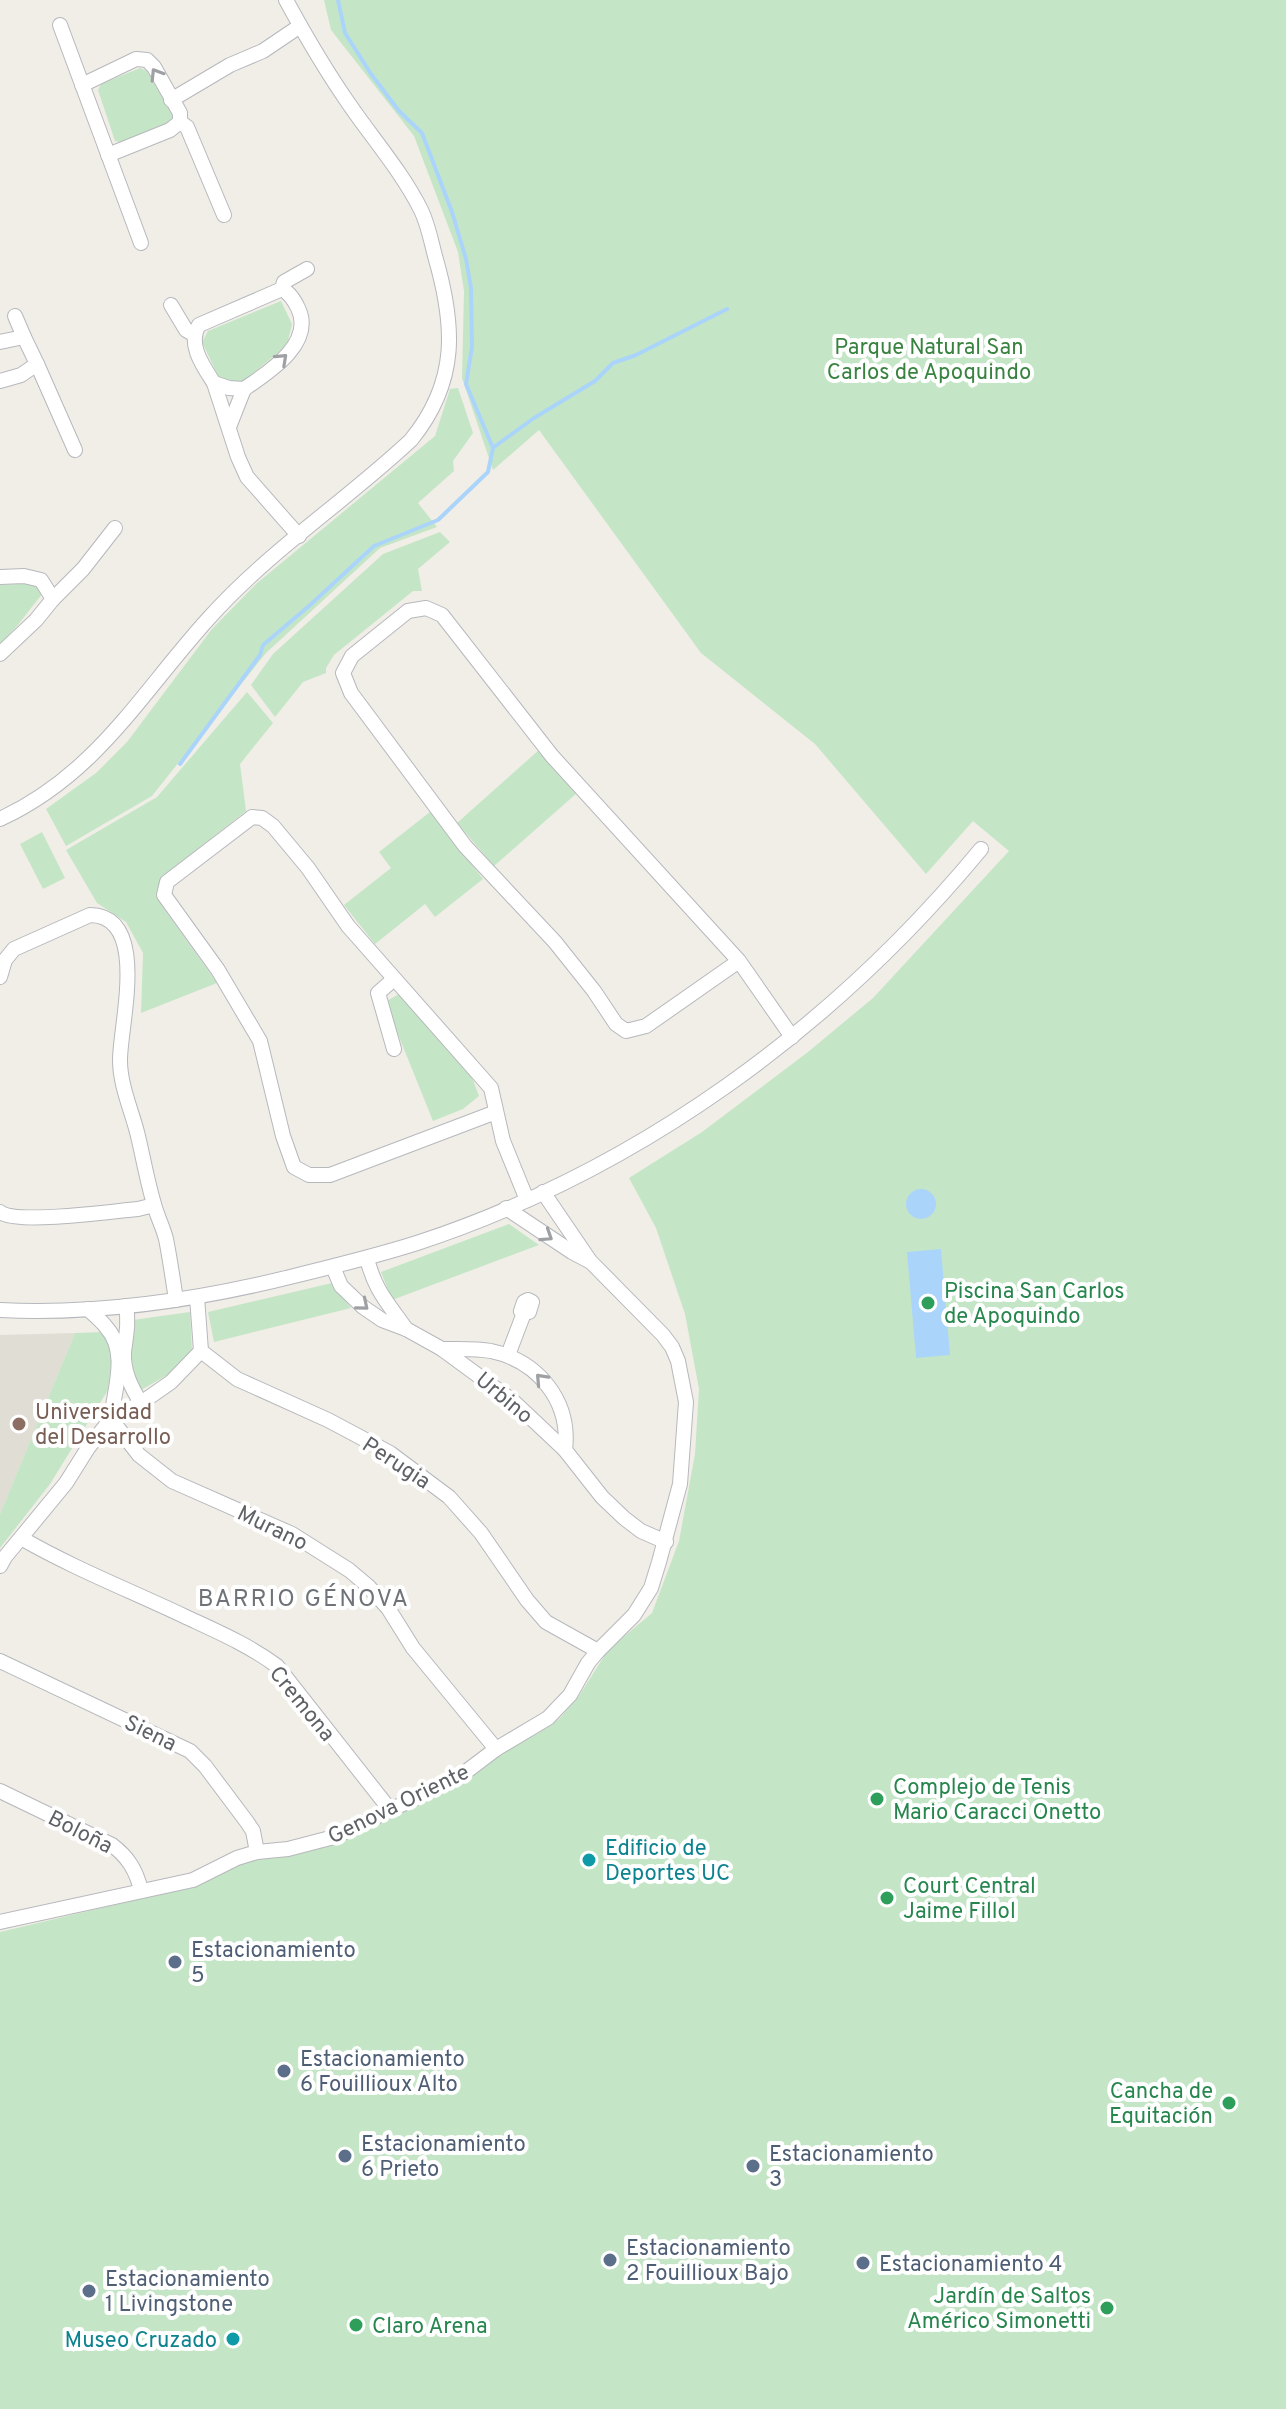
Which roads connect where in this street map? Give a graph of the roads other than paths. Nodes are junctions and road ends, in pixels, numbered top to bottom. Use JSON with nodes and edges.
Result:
{"nodes":[{"id":1,"x":286,"y":0,"type":"edge"},
{"id":2,"x":60,"y":25,"type":"dead end"},
{"id":3,"x":300,"y":26,"type":"junction"},
{"id":4,"x":82,"y":85,"type":"junction"},
{"id":5,"x":171,"y":100,"type":"junction"},
{"id":6,"x":180,"y":122,"type":"junction"},
{"id":7,"x":108,"y":155,"type":"junction"},
{"id":8,"x":224,"y":215,"type":"dead end"},
{"id":9,"x":141,"y":243,"type":"dead end"},
{"id":10,"x":307,"y":269,"type":"dead end"},
{"id":11,"x":282,"y":289,"type":"junction"},
{"id":12,"x":171,"y":305,"type":"dead end"},
{"id":13,"x":15,"y":316,"type":"dead end"},
{"id":14,"x":193,"y":334,"type":"junction"},
{"id":15,"x":24,"y":337,"type":"junction"},
{"id":16,"x":0,"y":342,"type":"edge"},
{"id":17,"x":37,"y":364,"type":"junction"},
{"id":18,"x":0,"y":381,"type":"edge"},
{"id":19,"x":214,"y":383,"type":"junction"},
{"id":20,"x":244,"y":389,"type":"junction"},
{"id":21,"x":228,"y":428,"type":"junction"},
{"id":22,"x":75,"y":450,"type":"dead end"},
{"id":23,"x":115,"y":528,"type":"dead end"},
{"id":24,"x":299,"y":536,"type":"junction"},
{"id":25,"x":0,"y":577,"type":"edge"},
{"id":26,"x":53,"y":599,"type":"junction"},
{"id":27,"x":0,"y":654,"type":"edge"},
{"id":28,"x":0,"y":819,"type":"edge"},
{"id":29,"x":981,"y":849,"type":"dead end"},
{"id":30,"x":739,"y":961,"type":"junction"},
{"id":31,"x":0,"y":977,"type":"edge"},
{"id":32,"x":394,"y":979,"type":"junction"},
{"id":33,"x":792,"y":1037,"type":"junction"},
{"id":34,"x":394,"y":1049,"type":"dead end"},
{"id":35,"x":496,"y":1112,"type":"junction"},
{"id":36,"x":543,"y":1192,"type":"junction"},
{"id":37,"x":527,"y":1200,"type":"junction"},
{"id":38,"x":154,"y":1205,"type":"junction"},
{"id":39,"x":506,"y":1208,"type":"junction"},
{"id":40,"x":0,"y":1212,"type":"edge"},
{"id":41,"x":367,"y":1258,"type":"junction"},
{"id":42,"x":590,"y":1261,"type":"junction"},
{"id":43,"x":333,"y":1267,"type":"junction"},
{"id":44,"x":197,"y":1297,"type":"junction"},
{"id":45,"x":176,"y":1300,"type":"junction"},
{"id":46,"x":126,"y":1306,"type":"junction"},
{"id":47,"x":88,"y":1309,"type":"junction"},
{"id":48,"x":0,"y":1310,"type":"edge"},
{"id":49,"x":524,"y":1313,"type":"dead end"},
{"id":50,"x":406,"y":1329,"type":"junction"},
{"id":51,"x":442,"y":1349,"type":"junction"},
{"id":52,"x":201,"y":1351,"type":"junction"},
{"id":53,"x":508,"y":1355,"type":"junction"},
{"id":54,"x":141,"y":1403,"type":"junction"},
{"id":55,"x":111,"y":1419,"type":"junction"},
{"id":56,"x":565,"y":1450,"type":"junction"},
{"id":57,"x":21,"y":1538,"type":"junction"},
{"id":58,"x":666,"y":1542,"type":"junction"},
{"id":59,"x":0,"y":1566,"type":"edge"},
{"id":60,"x":598,"y":1651,"type":"junction"},
{"id":61,"x":0,"y":1661,"type":"edge"},
{"id":62,"x":496,"y":1749,"type":"junction"},
{"id":63,"x":0,"y":1791,"type":"edge"},
{"id":64,"x":391,"y":1811,"type":"junction"},
{"id":65,"x":257,"y":1852,"type":"junction"},
{"id":66,"x":141,"y":1890,"type":"junction"},
{"id":67,"x":0,"y":1922,"type":"edge"}],
"edges":[{"from":1,"to":3,"type":"street"},
{"from":2,"to":4,"type":"street"},
{"from":3,"to":5,"type":"street"},
{"from":3,"to":24,"type":"street"},
{"from":5,"to":4,"type":"street","one_way":true},
{"from":4,"to":7,"type":"street"},
{"from":5,"to":6,"type":"street"},
{"from":6,"to":7,"type":"street"},
{"from":6,"to":8,"type":"street"},
{"from":7,"to":9,"type":"street"},
{"from":10,"to":11,"type":"street"},
{"from":11,"to":14,"type":"street"},
{"from":20,"to":11,"type":"street","one_way":true},
{"from":12,"to":14,"type":"street"},
{"from":13,"to":15,"type":"street"},
{"from":14,"to":19,"type":"street"},
{"from":15,"to":16,"type":"street"},
{"from":15,"to":17,"type":"street"},
{"from":17,"to":18,"type":"street"},
{"from":17,"to":22,"type":"street"},
{"from":19,"to":20,"type":"street"},
{"from":19,"to":21,"type":"street"},
{"from":20,"to":21,"type":"street"},
{"from":21,"to":24,"type":"street"},
{"from":23,"to":26,"type":"street"},
{"from":24,"to":28,"type":"street"},
{"from":25,"to":26,"type":"street"},
{"from":26,"to":27,"type":"street"},
{"from":29,"to":33,"type":"street"},
{"from":30,"to":30,"type":"street"},
{"from":30,"to":33,"type":"street"},
{"from":31,"to":38,"type":"street"},
{"from":32,"to":34,"type":"street"},
{"from":32,"to":35,"type":"street"},
{"from":32,"to":35,"type":"street"},
{"from":33,"to":36,"type":"street"},
{"from":35,"to":37,"type":"street"},
{"from":36,"to":37,"type":"street"},
{"from":36,"to":42,"type":"street","name":"Genova Oriente"},
{"from":37,"to":39,"type":"street"},
{"from":38,"to":40,"type":"street"},
{"from":38,"to":45,"type":"street"},
{"from":39,"to":41,"type":"street"},
{"from":39,"to":42,"type":"street","name":"Genova Oriente","one_way":true},
{"from":41,"to":43,"type":"street"},
{"from":41,"to":50,"type":"street","name":"Urbino"},
{"from":42,"to":58,"type":"street","name":"Genova Oriente"},
{"from":43,"to":44,"type":"street"},
{"from":43,"to":50,"type":"street","name":"Urbino","one_way":true},
{"from":44,"to":45,"type":"street"},
{"from":44,"to":52,"type":"street"},
{"from":45,"to":46,"type":"street"},
{"from":46,"to":47,"type":"street"},
{"from":46,"to":54,"type":"street"},
{"from":47,"to":48,"type":"street"},
{"from":47,"to":55,"type":"street"},
{"from":49,"to":53,"type":"street"},
{"from":50,"to":51,"type":"street","name":"Urbino"},
{"from":51,"to":53,"type":"street","name":"Urbino"},
{"from":51,"to":56,"type":"street","name":"Urbino"},
{"from":52,"to":54,"type":"street"},
{"from":52,"to":60,"type":"street","name":"Perugia"},
{"from":56,"to":53,"type":"street","name":"Urbino","one_way":true},
{"from":54,"to":55,"type":"street"},
{"from":55,"to":57,"type":"street"},
{"from":55,"to":62,"type":"street","name":"Murano"},
{"from":56,"to":58,"type":"street","name":"Urbino"},
{"from":57,"to":59,"type":"street"},
{"from":57,"to":64,"type":"street","name":"Cremona"},
{"from":58,"to":60,"type":"street","name":"Genova Oriente"},
{"from":60,"to":62,"type":"street","name":"Genova Oriente"},
{"from":61,"to":65,"type":"street","name":"Siena"},
{"from":62,"to":64,"type":"street","name":"Genova Oriente"},
{"from":63,"to":66,"type":"street","name":"Boloña"},
{"from":64,"to":65,"type":"street","name":"Genova Oriente"},
{"from":65,"to":66,"type":"street","name":"Genova Oriente"},
{"from":66,"to":67,"type":"street","name":"Genova Oriente"}]}
